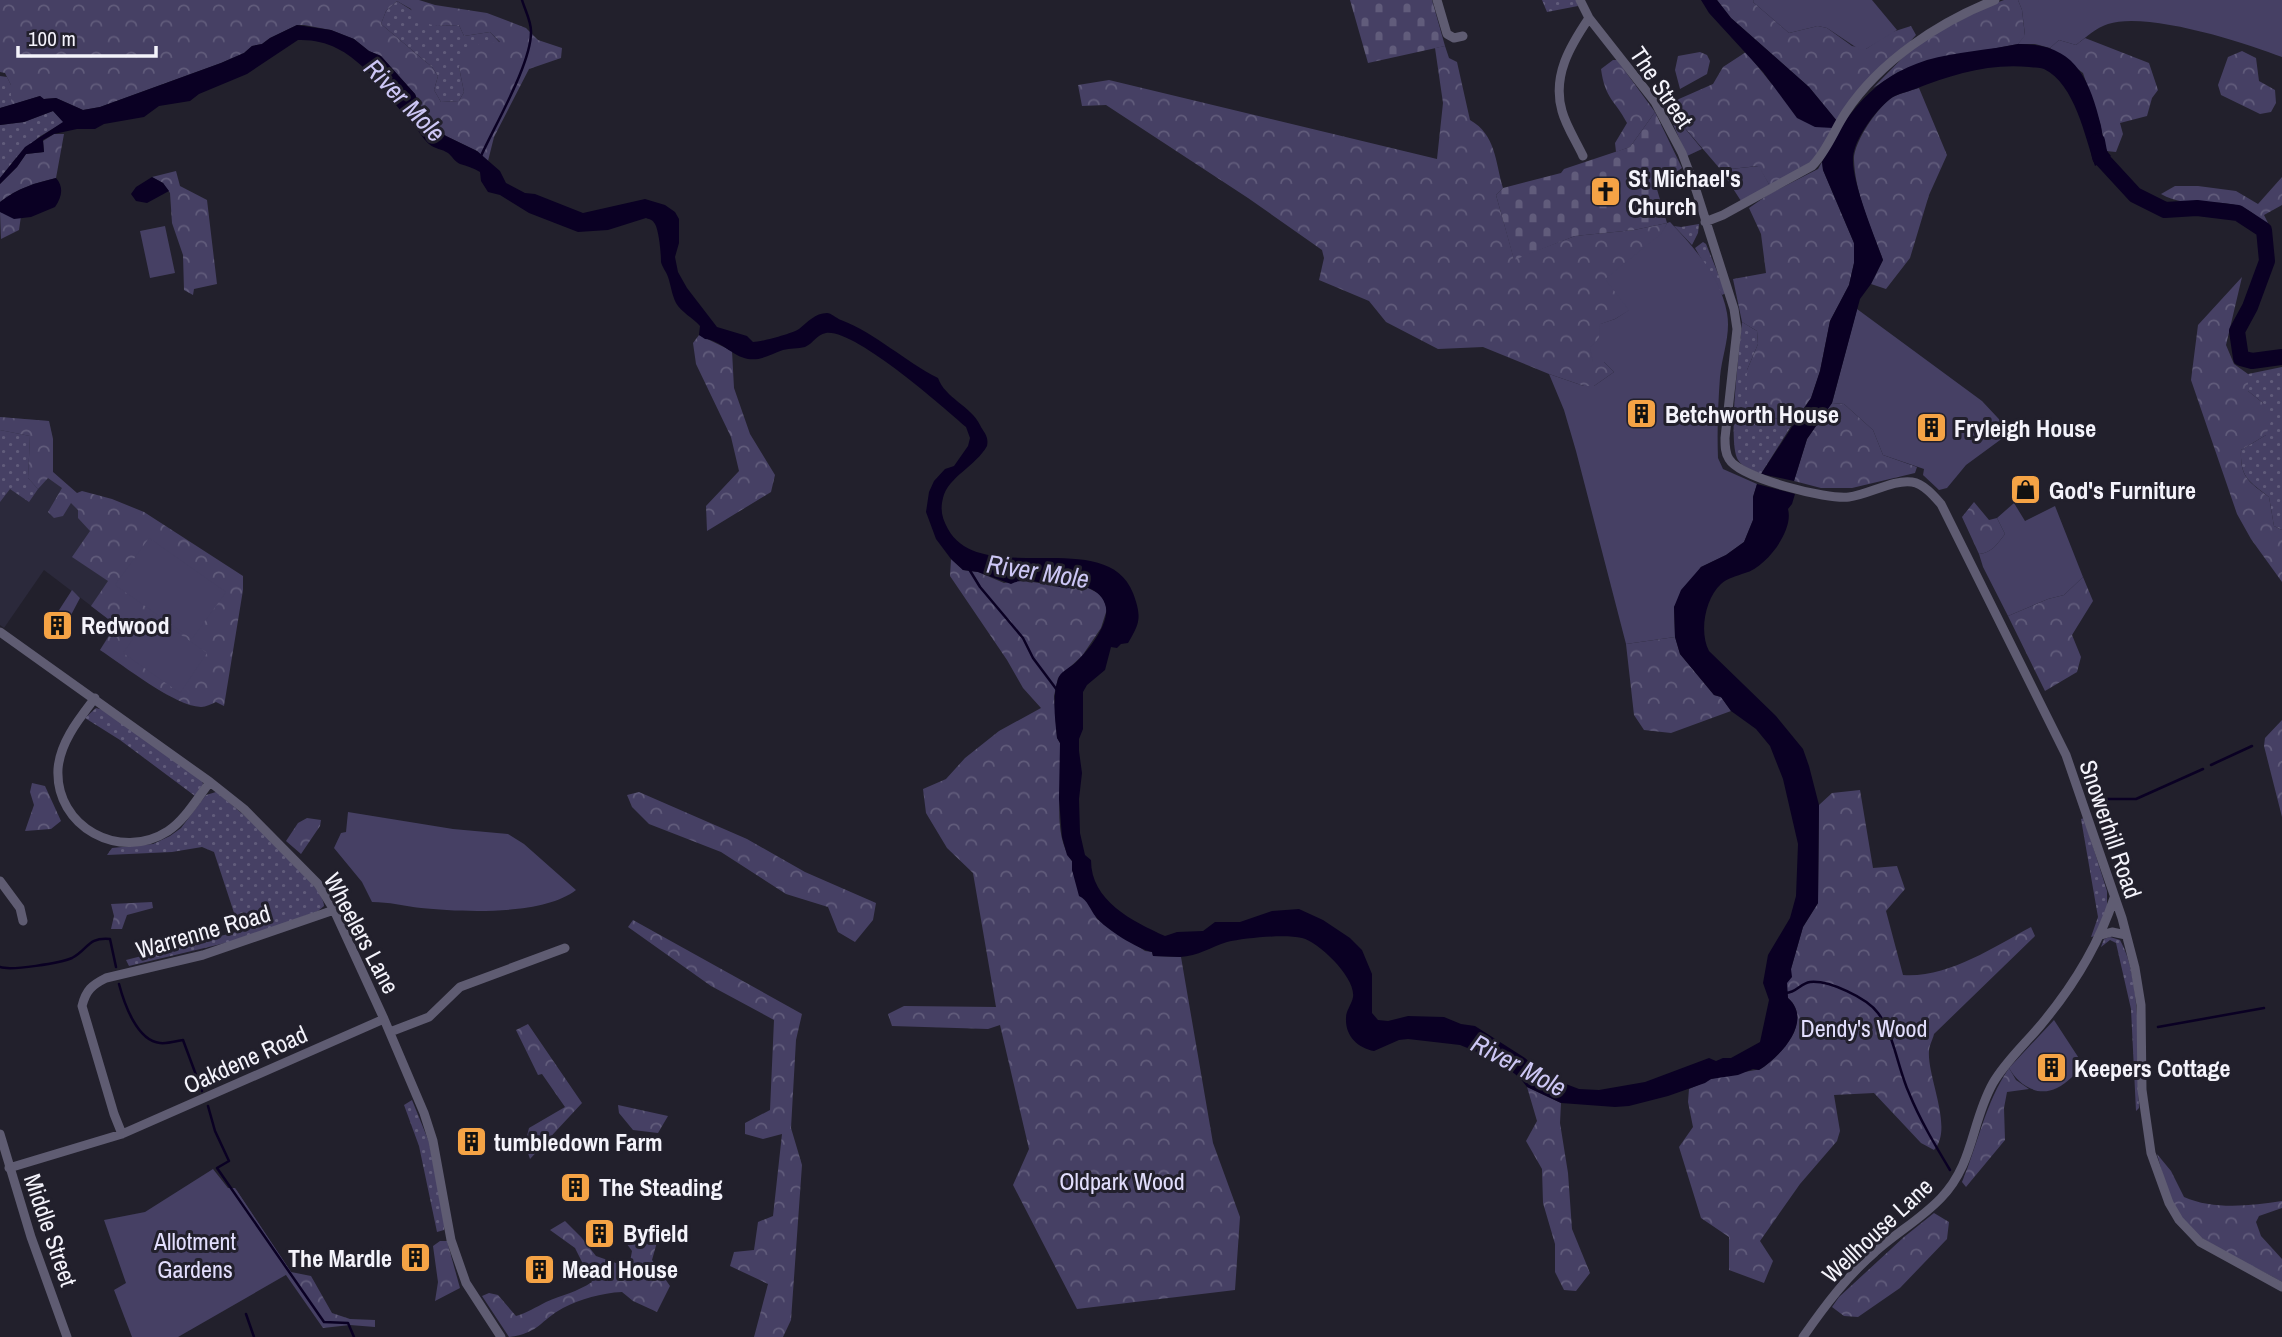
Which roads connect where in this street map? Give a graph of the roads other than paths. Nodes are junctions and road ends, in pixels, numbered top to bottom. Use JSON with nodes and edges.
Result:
{"nodes":[{"id":1,"x":1437,"y":0,"type":"edge"},
{"id":2,"x":1580,"y":0,"type":"edge"},
{"id":3,"x":1995,"y":0,"type":"edge"},
{"id":4,"x":1589,"y":18,"type":"junction"},
{"id":5,"x":1463,"y":36,"type":"dead end"},
{"id":6,"x":1583,"y":156,"type":"dead end"},
{"id":7,"x":1705,"y":222,"type":"junction"},
{"id":8,"x":1795,"y":488,"type":"joint"},
{"id":9,"x":0,"y":632,"type":"edge"},
{"id":10,"x":95,"y":698,"type":"junction"},
{"id":11,"x":210,"y":782,"type":"junction"},
{"id":12,"x":0,"y":881,"type":"edge"},
{"id":13,"x":2114,"y":898,"type":"junction"},
{"id":14,"x":334,"y":910,"type":"junction"},
{"id":15,"x":23,"y":921,"type":"dead end"},
{"id":16,"x":2101,"y":935,"type":"junction"},
{"id":17,"x":2126,"y":935,"type":"junction"},
{"id":18,"x":565,"y":948,"type":"dead end"},
{"id":19,"x":384,"y":1019,"type":"junction"},
{"id":20,"x":390,"y":1032,"type":"junction"},
{"id":21,"x":122,"y":1133,"type":"junction"},
{"id":22,"x":0,"y":1134,"type":"edge"},
{"id":23,"x":9,"y":1168,"type":"junction"},
{"id":24,"x":2282,"y":1287,"type":"edge"},
{"id":25,"x":67,"y":1337,"type":"edge"},
{"id":26,"x":501,"y":1337,"type":"edge"},
{"id":27,"x":1803,"y":1337,"type":"edge"}],
"edges":[{"from":1,"to":5,"type":"street"},
{"from":2,"to":4,"type":"street","name":"The Street"},
{"from":3,"to":7,"type":"street"},
{"from":4,"to":6,"type":"street"},
{"from":4,"to":7,"type":"street","name":"The Street"},
{"from":7,"to":8,"type":"street","name":"The Street"},
{"from":8,"to":13,"type":"street","name":"Snowerhill Road"},
{"from":9,"to":10,"type":"street","name":"Wheelers Lane"},
{"from":10,"to":11,"type":"street","name":"Wheelers Lane"},
{"from":10,"to":11,"type":"street"},
{"from":11,"to":14,"type":"street","name":"Wheelers Lane"},
{"from":12,"to":15,"type":"street"},
{"from":13,"to":16,"type":"street","name":"Wellhouse Lane"},
{"from":13,"to":17,"type":"street","name":"Snowerhill Road"},
{"from":14,"to":19,"type":"street","name":"Wheelers Lane"},
{"from":14,"to":21,"type":"street","name":"Warrenne Road"},
{"from":16,"to":17,"type":"street"},
{"from":16,"to":27,"type":"street","name":"Wellhouse Lane"},
{"from":17,"to":24,"type":"street","name":"Snowerhill Road"},
{"from":18,"to":20,"type":"street"},
{"from":19,"to":20,"type":"street","name":"Wheelers Lane"},
{"from":19,"to":21,"type":"street","name":"Oakdene Road"},
{"from":20,"to":26,"type":"street","name":"Wheelers Lane"},
{"from":21,"to":23,"type":"street","name":"Oakdene Road"},
{"from":22,"to":23,"type":"street","name":"Middle Street"},
{"from":23,"to":25,"type":"street","name":"Middle Street"}]}
